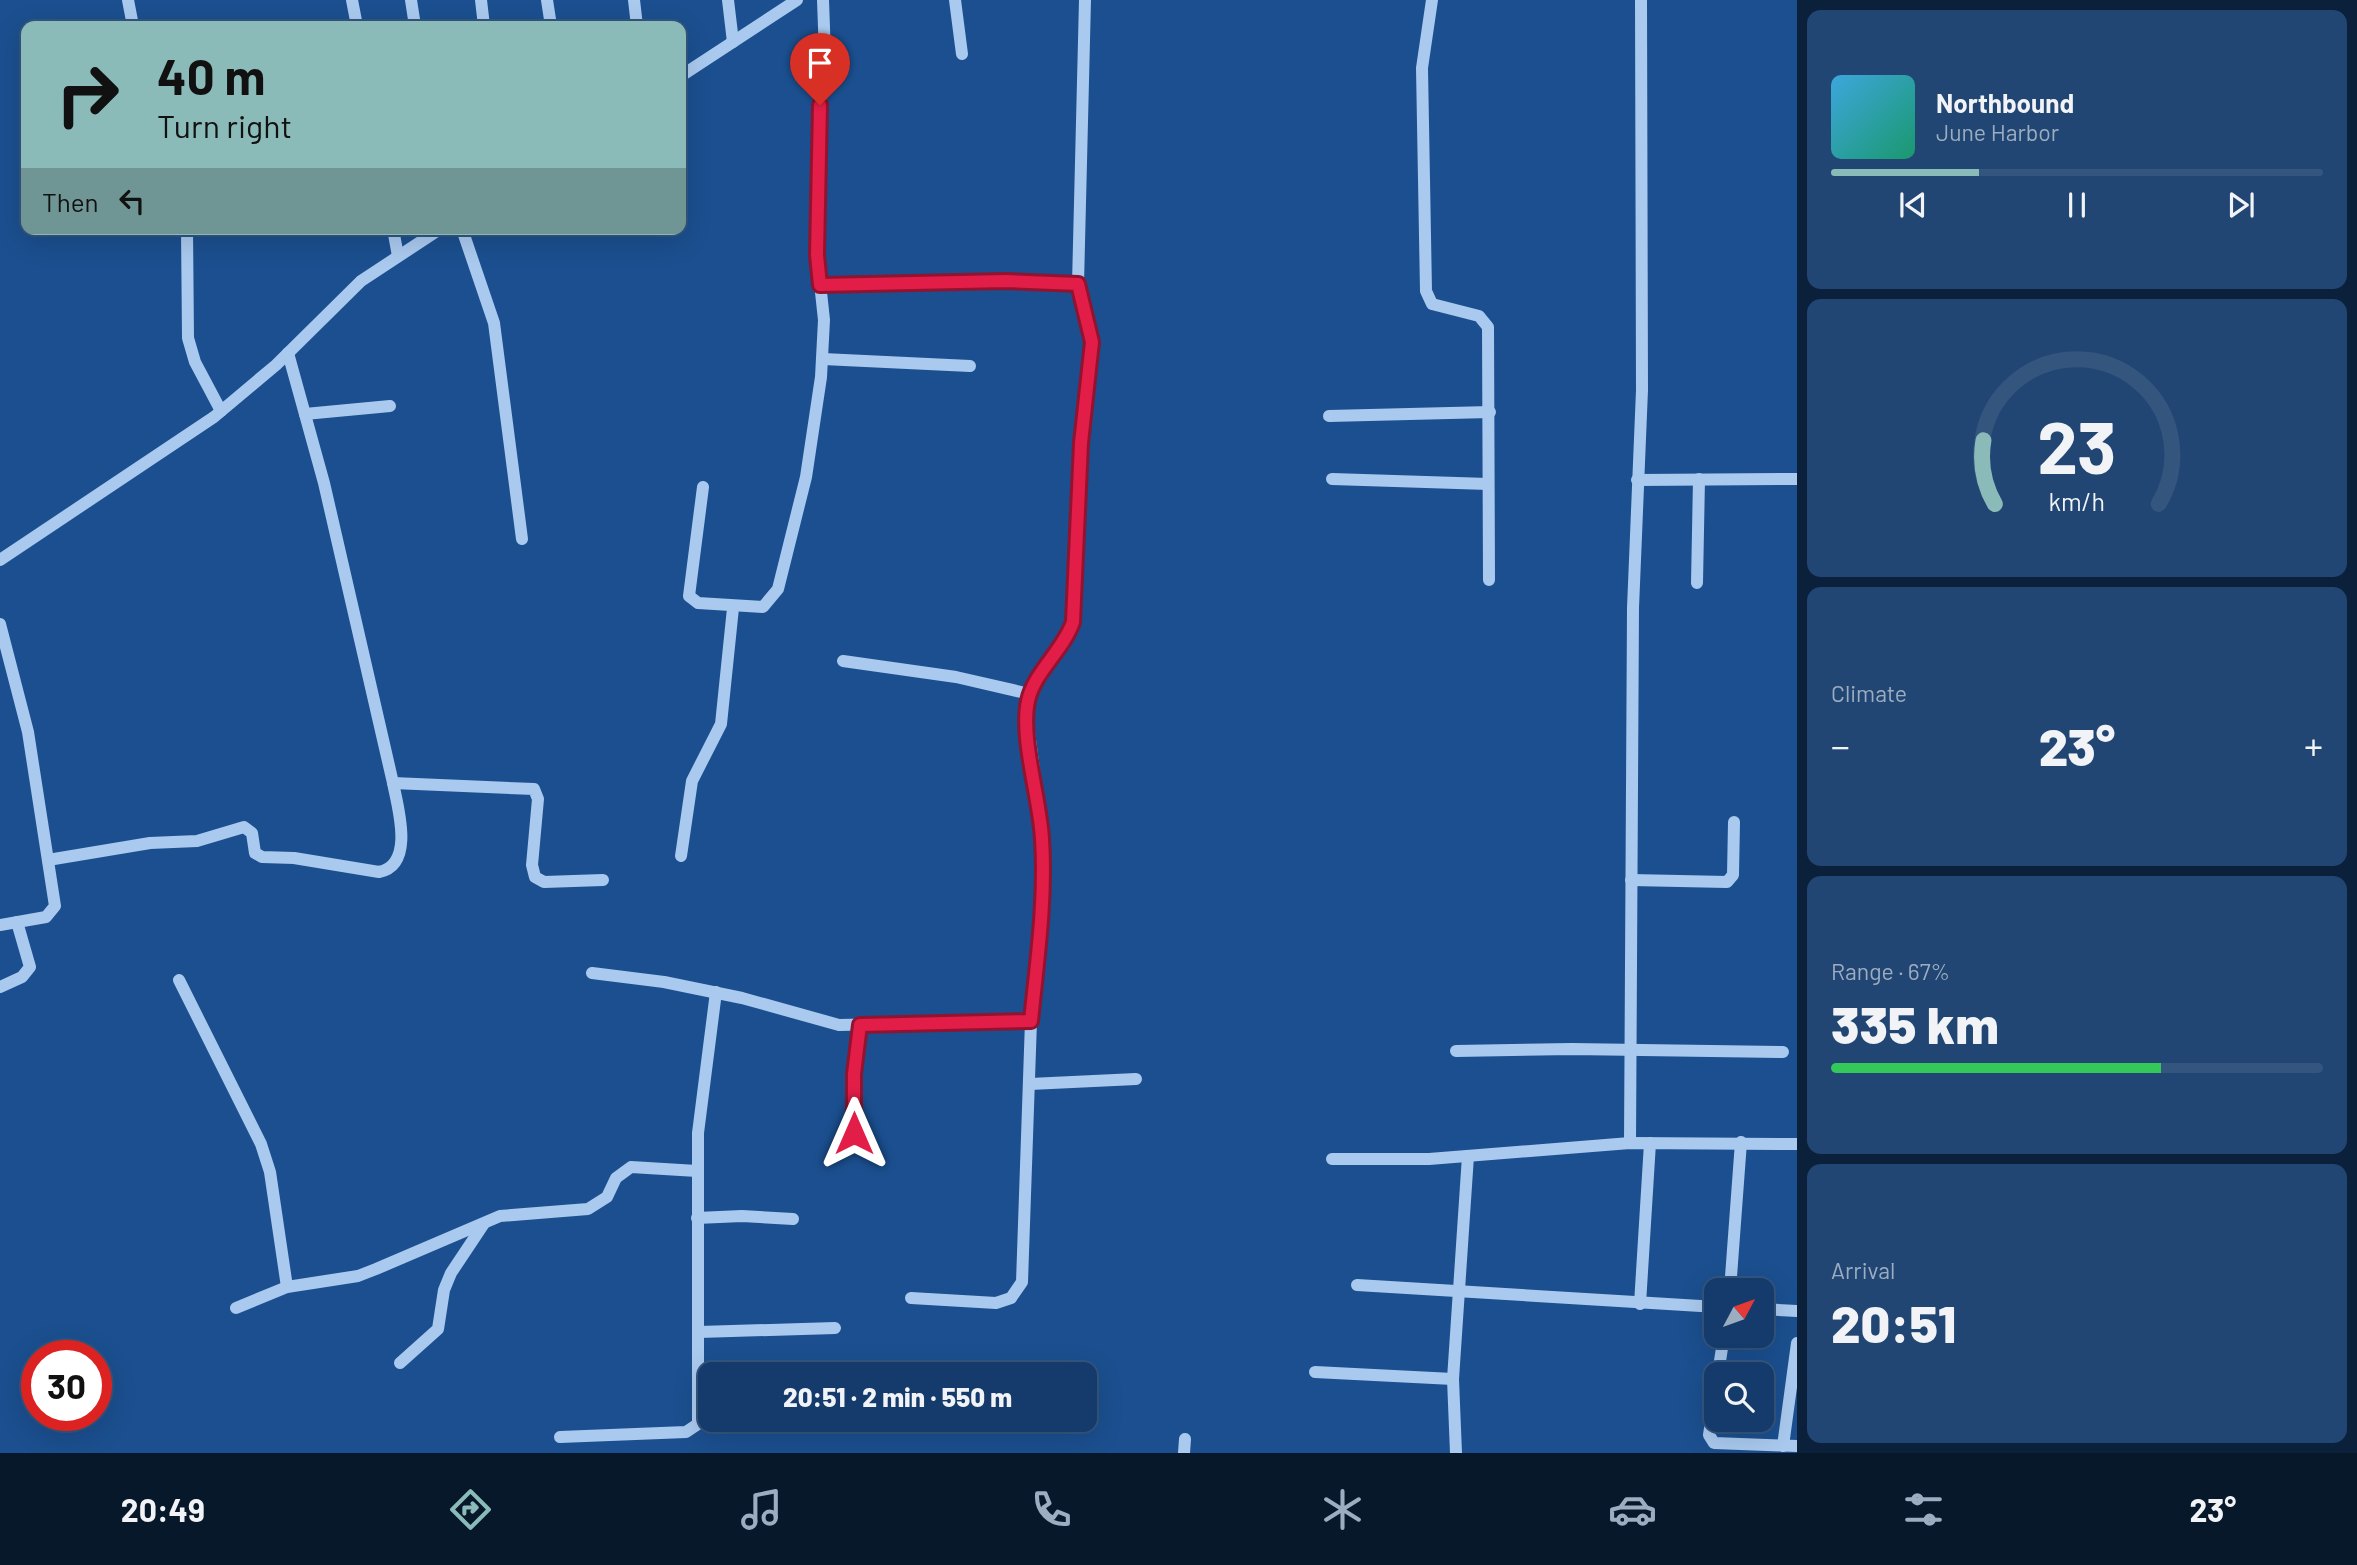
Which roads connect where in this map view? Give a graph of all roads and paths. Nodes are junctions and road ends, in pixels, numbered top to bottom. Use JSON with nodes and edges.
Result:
{"nodes":[{"id":1,"x":128,"y":0,"type":"edge"},
{"id":2,"x":352,"y":0,"type":"edge"},
{"id":3,"x":411,"y":0,"type":"edge"},
{"id":4,"x":481,"y":0,"type":"edge"},
{"id":5,"x":547,"y":0,"type":"edge"},
{"id":6,"x":634,"y":0,"type":"edge"},
{"id":7,"x":728,"y":0,"type":"edge"},
{"id":8,"x":797,"y":0,"type":"edge"},
{"id":9,"x":823,"y":0,"type":"edge"},
{"id":10,"x":955,"y":0,"type":"edge"},
{"id":11,"x":1085,"y":0,"type":"edge"},
{"id":12,"x":1432,"y":0,"type":"edge"},
{"id":13,"x":1641,"y":0,"type":"edge"},
{"id":14,"x":132,"y":21,"type":"edge"},
{"id":15,"x":356,"y":21,"type":"edge"},
{"id":16,"x":414,"y":21,"type":"edge"},
{"id":17,"x":483,"y":21,"type":"edge"},
{"id":18,"x":550,"y":21,"type":"edge"},
{"id":19,"x":636,"y":21,"type":"edge"},
{"id":20,"x":733,"y":43,"type":"junction"},
{"id":21,"x":961,"y":54,"type":"dead end"},
{"id":22,"x":686,"y":73,"type":"edge"},
{"id":23,"x":187,"y":235,"type":"edge"},
{"id":24,"x":394,"y":235,"type":"edge"},
{"id":25,"x":431,"y":235,"type":"edge"},
{"id":26,"x":464,"y":235,"type":"edge"},
{"id":27,"x":398,"y":256,"type":"junction"},
{"id":28,"x":1078,"y":284,"type":"junction"},
{"id":29,"x":820,"y":285,"type":"junction"},
{"id":30,"x":288,"y":353,"type":"junction"},
{"id":31,"x":823,"y":359,"type":"junction"},
{"id":32,"x":970,"y":366,"type":"dead end"},
{"id":33,"x":390,"y":406,"type":"dead end"},
{"id":34,"x":221,"y":411,"type":"junction"},
{"id":35,"x":1490,"y":412,"type":"junction"},
{"id":36,"x":305,"y":414,"type":"junction"},
{"id":37,"x":1329,"y":416,"type":"dead end"},
{"id":38,"x":1699,"y":479,"type":"junction"},
{"id":39,"x":1797,"y":479,"type":"edge"},
{"id":40,"x":1332,"y":480,"type":"dead end"},
{"id":41,"x":1637,"y":480,"type":"junction"},
{"id":42,"x":1488,"y":484,"type":"junction"},
{"id":43,"x":703,"y":487,"type":"dead end"},
{"id":44,"x":522,"y":539,"type":"dead end"},
{"id":45,"x":0,"y":560,"type":"edge"},
{"id":46,"x":1489,"y":580,"type":"dead end"},
{"id":47,"x":1696,"y":583,"type":"dead end"},
{"id":48,"x":733,"y":608,"type":"junction"},
{"id":49,"x":0,"y":624,"type":"edge"},
{"id":50,"x":843,"y":661,"type":"dead end"},
{"id":51,"x":1030,"y":694,"type":"junction"},
{"id":52,"x":393,"y":783,"type":"junction"},
{"id":53,"x":1734,"y":821,"type":"dead end"},
{"id":54,"x":681,"y":856,"type":"dead end"},
{"id":55,"x":48,"y":860,"type":"junction"},
{"id":56,"x":603,"y":880,"type":"dead end"},
{"id":57,"x":1631,"y":880,"type":"junction"},
{"id":58,"x":17,"y":922,"type":"junction"},
{"id":59,"x":0,"y":925,"type":"edge"},
{"id":60,"x":592,"y":973,"type":"dead end"},
{"id":61,"x":179,"y":980,"type":"dead end"},
{"id":62,"x":0,"y":987,"type":"edge"},
{"id":63,"x":716,"y":992,"type":"junction"},
{"id":64,"x":1031,"y":1021,"type":"junction"},
{"id":65,"x":860,"y":1025,"type":"junction"},
{"id":66,"x":1632,"y":1050,"type":"junction"},
{"id":67,"x":1456,"y":1051,"type":"dead end"},
{"id":68,"x":1783,"y":1052,"type":"dead end"},
{"id":69,"x":1136,"y":1080,"type":"dead end"},
{"id":70,"x":1030,"y":1084,"type":"junction"},
{"id":71,"x":854,"y":1133,"type":"dead end"},
{"id":72,"x":1741,"y":1142,"type":"junction"},
{"id":73,"x":1630,"y":1143,"type":"junction"},
{"id":74,"x":1650,"y":1143,"type":"junction"},
{"id":75,"x":1797,"y":1144,"type":"edge"},
{"id":76,"x":1468,"y":1156,"type":"junction"},
{"id":77,"x":1332,"y":1159,"type":"dead end"},
{"id":78,"x":697,"y":1171,"type":"junction"},
{"id":79,"x":697,"y":1218,"type":"junction"},
{"id":80,"x":793,"y":1219,"type":"dead end"},
{"id":81,"x":486,"y":1222,"type":"junction"},
{"id":82,"x":1731,"y":1278,"type":"edge"},
{"id":83,"x":1357,"y":1285,"type":"dead end"},
{"id":84,"x":287,"y":1287,"type":"junction"},
{"id":85,"x":1460,"y":1292,"type":"junction"},
{"id":86,"x":911,"y":1298,"type":"dead end"},
{"id":87,"x":1640,"y":1304,"type":"junction"},
{"id":88,"x":1704,"y":1306,"type":"edge"},
{"id":89,"x":236,"y":1308,"type":"dead end"},
{"id":90,"x":1774,"y":1310,"type":"edge"},
{"id":91,"x":1797,"y":1311,"type":"edge"},
{"id":92,"x":835,"y":1328,"type":"dead end"},
{"id":93,"x":699,"y":1332,"type":"junction"},
{"id":94,"x":1797,"y":1343,"type":"edge"},
{"id":95,"x":400,"y":1363,"type":"dead end"},
{"id":96,"x":1315,"y":1372,"type":"dead end"},
{"id":97,"x":1453,"y":1379,"type":"junction"},
{"id":98,"x":1709,"y":1432,"type":"edge"},
{"id":99,"x":560,"y":1437,"type":"dead end"},
{"id":100,"x":1185,"y":1438,"type":"dead end"},
{"id":101,"x":1783,"y":1446,"type":"junction"},
{"id":102,"x":1797,"y":1446,"type":"edge"},
{"id":103,"x":1184,"y":1453,"type":"edge"},
{"id":104,"x":1456,"y":1453,"type":"edge"}],
"edges":[{"from":1,"to":14,"type":"street"},
{"from":2,"to":15,"type":"street"},
{"from":3,"to":16,"type":"street"},
{"from":4,"to":17,"type":"street"},
{"from":5,"to":18,"type":"street"},
{"from":6,"to":19,"type":"street"},
{"from":7,"to":20,"type":"street"},
{"from":8,"to":20,"type":"street"},
{"from":9,"to":29,"type":"street"},
{"from":10,"to":21,"type":"street"},
{"from":11,"to":28,"type":"street"},
{"from":12,"to":35,"type":"street"},
{"from":13,"to":41,"type":"street"},
{"from":20,"to":22,"type":"street"},
{"from":23,"to":34,"type":"street"},
{"from":24,"to":27,"type":"street"},
{"from":25,"to":27,"type":"street"},
{"from":26,"to":44,"type":"street"},
{"from":27,"to":30,"type":"street"},
{"from":28,"to":29,"type":"street"},
{"from":28,"to":51,"type":"street"},
{"from":29,"to":31,"type":"street"},
{"from":30,"to":34,"type":"street"},
{"from":30,"to":36,"type":"street"},
{"from":31,"to":32,"type":"street"},
{"from":31,"to":48,"type":"street"},
{"from":33,"to":36,"type":"street"},
{"from":34,"to":45,"type":"street"},
{"from":35,"to":37,"type":"street"},
{"from":35,"to":42,"type":"street"},
{"from":36,"to":52,"type":"street"},
{"from":38,"to":39,"type":"street"},
{"from":38,"to":41,"type":"street"},
{"from":38,"to":47,"type":"street"},
{"from":40,"to":42,"type":"street"},
{"from":41,"to":57,"type":"street"},
{"from":42,"to":46,"type":"street"},
{"from":43,"to":48,"type":"street"},
{"from":48,"to":54,"type":"street"},
{"from":49,"to":55,"type":"street"},
{"from":50,"to":51,"type":"street"},
{"from":51,"to":64,"type":"street"},
{"from":52,"to":55,"type":"street"},
{"from":52,"to":56,"type":"street"},
{"from":53,"to":57,"type":"street"},
{"from":55,"to":58,"type":"street"},
{"from":57,"to":66,"type":"street"},
{"from":58,"to":59,"type":"street"},
{"from":58,"to":62,"type":"street"},
{"from":60,"to":63,"type":"street"},
{"from":61,"to":84,"type":"street"},
{"from":63,"to":65,"type":"street"},
{"from":63,"to":78,"type":"street"},
{"from":64,"to":65,"type":"street"},
{"from":64,"to":70,"type":"street"},
{"from":65,"to":71,"type":"street"},
{"from":66,"to":67,"type":"street"},
{"from":66,"to":68,"type":"street"},
{"from":66,"to":73,"type":"street"},
{"from":69,"to":70,"type":"street"},
{"from":70,"to":86,"type":"street"},
{"from":72,"to":74,"type":"street"},
{"from":72,"to":75,"type":"street"},
{"from":72,"to":82,"type":"street"},
{"from":73,"to":74,"type":"street"},
{"from":73,"to":76,"type":"street"},
{"from":74,"to":87,"type":"street"},
{"from":76,"to":77,"type":"street"},
{"from":76,"to":85,"type":"street"},
{"from":78,"to":79,"type":"street"},
{"from":78,"to":81,"type":"street"},
{"from":79,"to":80,"type":"street"},
{"from":79,"to":93,"type":"street"},
{"from":81,"to":84,"type":"street"},
{"from":81,"to":95,"type":"street"},
{"from":83,"to":85,"type":"street"},
{"from":84,"to":89,"type":"street"},
{"from":85,"to":87,"type":"street"},
{"from":85,"to":97,"type":"street"},
{"from":87,"to":88,"type":"street"},
{"from":90,"to":91,"type":"street"},
{"from":92,"to":93,"type":"street"},
{"from":93,"to":99,"type":"street"},
{"from":94,"to":101,"type":"street"},
{"from":96,"to":97,"type":"street"},
{"from":97,"to":104,"type":"street"},
{"from":98,"to":101,"type":"street"},
{"from":100,"to":103,"type":"street"},
{"from":101,"to":102,"type":"street"}]}
